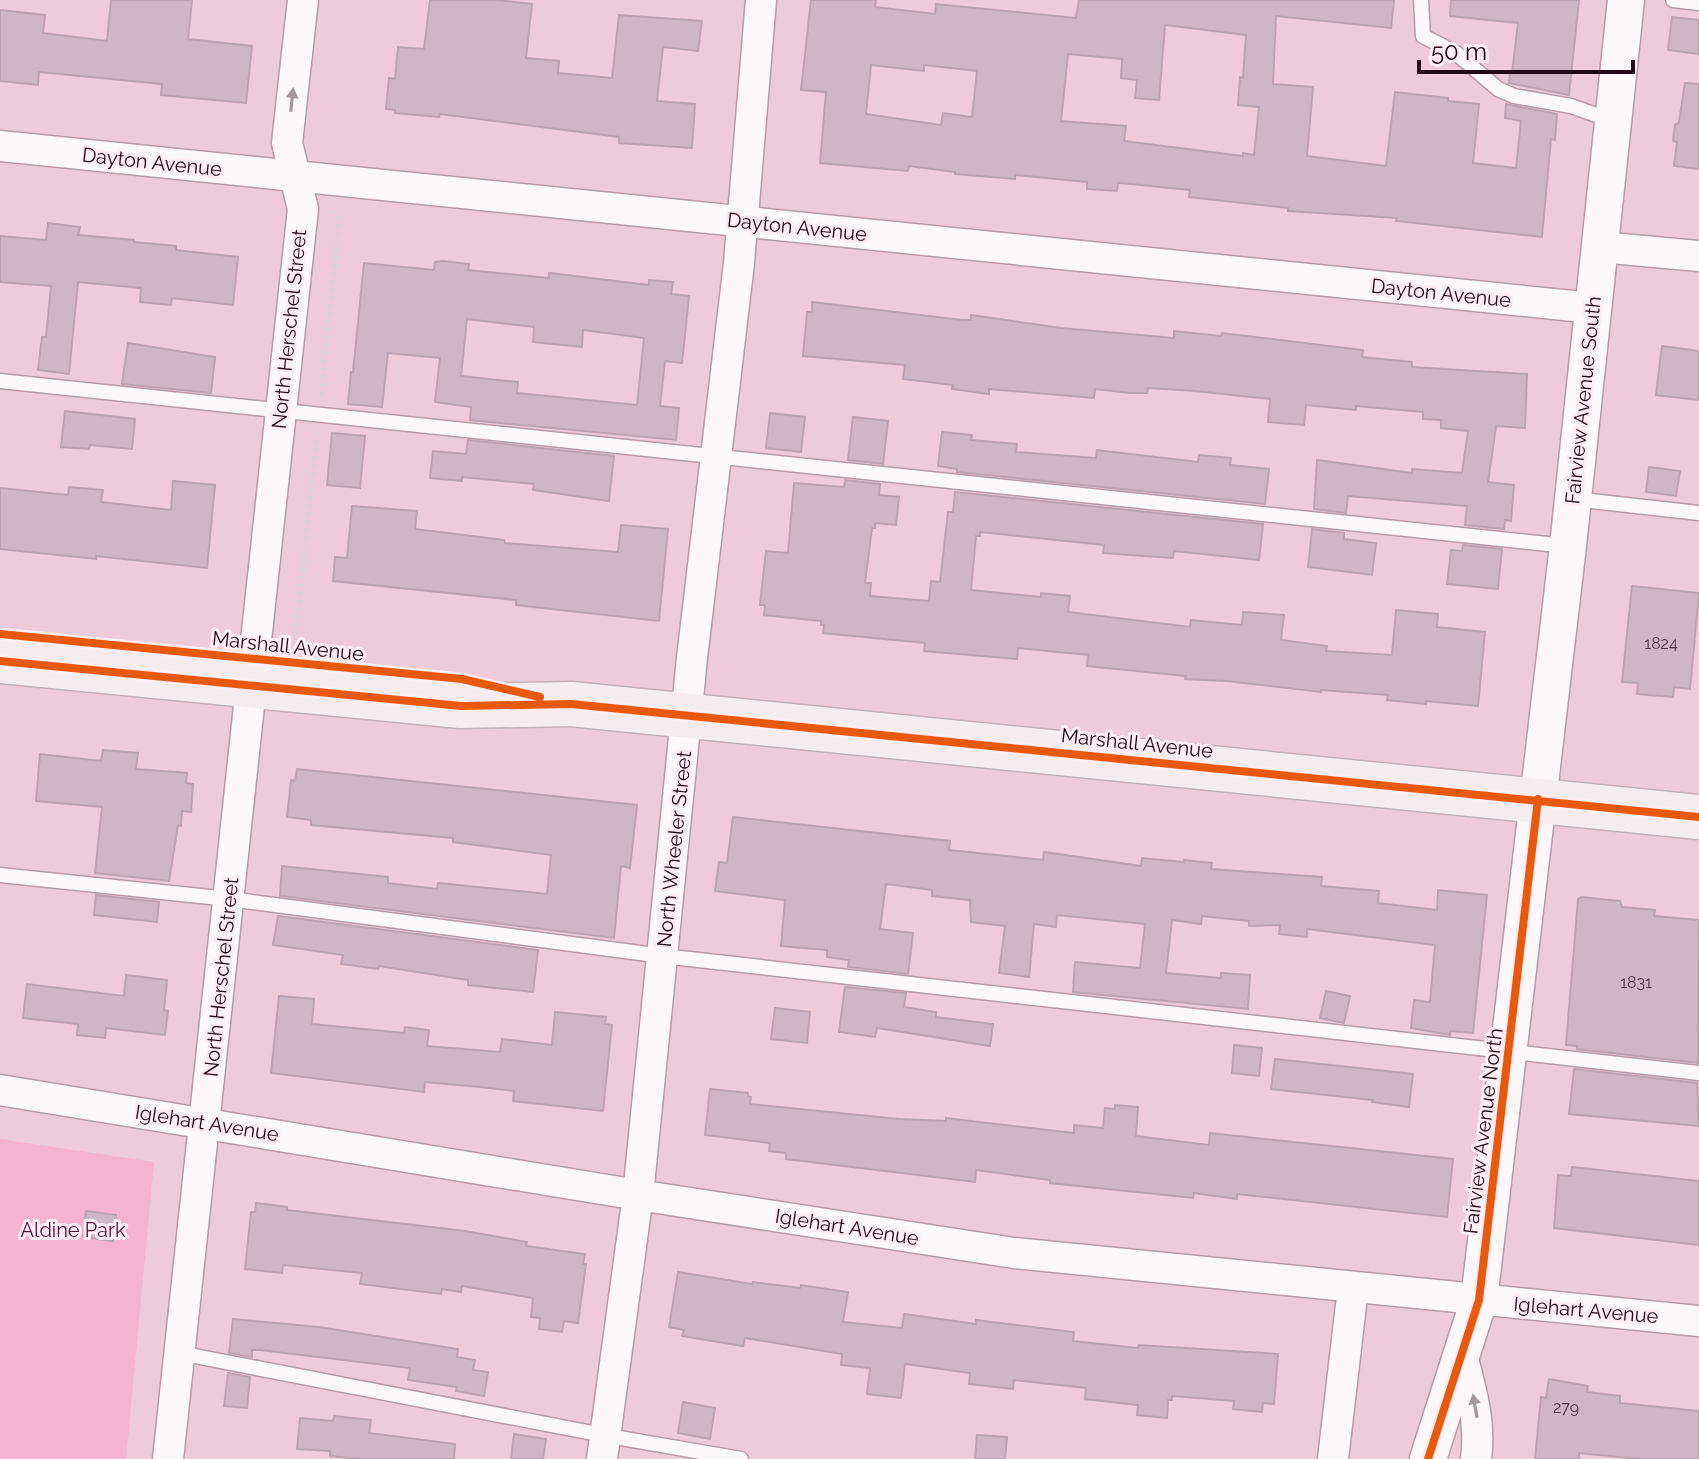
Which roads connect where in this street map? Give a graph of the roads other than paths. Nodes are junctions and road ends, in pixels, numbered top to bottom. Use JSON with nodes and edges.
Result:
{"nodes":[{"id":1,"x":303,"y":0,"type":"edge"},
{"id":2,"x":761,"y":0,"type":"edge"},
{"id":3,"x":1421,"y":0,"type":"edge"},
{"id":4,"x":1626,"y":0,"type":"edge"},
{"id":5,"x":1673,"y":0,"type":"edge"},
{"id":6,"x":1699,"y":3,"type":"edge"},
{"id":7,"x":1613,"y":121,"type":"junction"},
{"id":8,"x":0,"y":146,"type":"edge"},
{"id":9,"x":295,"y":177,"type":"junction"},
{"id":10,"x":742,"y":221,"type":"junction"},
{"id":11,"x":1600,"y":247,"type":"junction"},
{"id":12,"x":1699,"y":256,"type":"edge"},
{"id":13,"x":1593,"y":308,"type":"junction"},
{"id":14,"x":0,"y":381,"type":"edge"},
{"id":15,"x":280,"y":410,"type":"junction"},
{"id":16,"x":715,"y":457,"type":"junction"},
{"id":17,"x":1573,"y":499,"type":"junction"},
{"id":18,"x":1699,"y":513,"type":"edge"},
{"id":19,"x":1568,"y":546,"type":"junction"},
{"id":20,"x":0,"y":634,"type":"edge"},
{"id":21,"x":0,"y":661,"type":"edge"},
{"id":22,"x":252,"y":673,"type":"junction"},
{"id":23,"x":687,"y":714,"type":"junction"},
{"id":24,"x":1538,"y":799,"type":"junction"},
{"id":25,"x":1699,"y":817,"type":"edge"},
{"id":26,"x":0,"y":875,"type":"edge"},
{"id":27,"x":229,"y":899,"type":"junction"},
{"id":28,"x":663,"y":956,"type":"junction"},
{"id":29,"x":1509,"y":1052,"type":"junction"},
{"id":30,"x":1699,"y":1073,"type":"edge"},
{"id":31,"x":0,"y":1090,"type":"edge"},
{"id":32,"x":205,"y":1122,"type":"junction"},
{"id":33,"x":638,"y":1195,"type":"junction"},
{"id":34,"x":1353,"y":1288,"type":"junction"},
{"id":35,"x":1479,"y":1300,"type":"junction"},
{"id":36,"x":1699,"y":1321,"type":"edge"},
{"id":37,"x":179,"y":1353,"type":"junction"},
{"id":38,"x":1462,"y":1355,"type":"junction"},
{"id":39,"x":602,"y":1447,"type":"edge"},
{"id":40,"x":168,"y":1459,"type":"edge"},
{"id":41,"x":741,"y":1459,"type":"edge"},
{"id":42,"x":1333,"y":1459,"type":"edge"},
{"id":43,"x":1428,"y":1459,"type":"edge"},
{"id":44,"x":1476,"y":1459,"type":"edge"}],
"edges":[{"from":9,"to":1,"type":"street","name":"North Herschel Street","one_way":true},
{"from":2,"to":10,"type":"street","name":"North Wheeler Street"},
{"from":3,"to":7,"type":"lane"},
{"from":4,"to":7,"type":"street","name":"Fairview Avenue South"},
{"from":5,"to":6,"type":"lane"},
{"from":7,"to":11,"type":"street","name":"Fairview Avenue South"},
{"from":8,"to":9,"type":"street","name":"Dayton Avenue"},
{"from":9,"to":10,"type":"street","name":"Dayton Avenue"},
{"from":9,"to":15,"type":"street","name":"North Herschel Street"},
{"from":10,"to":13,"type":"street","name":"Dayton Avenue"},
{"from":10,"to":16,"type":"street","name":"North Wheeler Street"},
{"from":11,"to":12,"type":"street"},
{"from":11,"to":13,"type":"street","name":"Fairview Avenue South"},
{"from":13,"to":17,"type":"street","name":"Fairview Avenue South"},
{"from":14,"to":15,"type":"lane"},
{"from":15,"to":16,"type":"lane"},
{"from":15,"to":22,"type":"street","name":"North Herschel Street"},
{"from":16,"to":19,"type":"lane"},
{"from":16,"to":23,"type":"street","name":"North Wheeler Street"},
{"from":17,"to":18,"type":"lane"},
{"from":17,"to":19,"type":"street","name":"Fairview Avenue South"},
{"from":19,"to":24,"type":"street","name":"Fairview Avenue South"},
{"from":20,"to":22,"type":"main road","name":"Marshall Avenue"},
{"from":21,"to":22,"type":"main road","name":"Marshall Avenue"},
{"from":22,"to":23,"type":"main road","name":"Marshall Avenue"},
{"from":22,"to":27,"type":"street","name":"North Herschel Street"},
{"from":23,"to":24,"type":"main road","name":"Marshall Avenue"},
{"from":23,"to":28,"type":"street","name":"North Wheeler Street"},
{"from":24,"to":25,"type":"main road","name":"Marshall Avenue"},
{"from":24,"to":29,"type":"street","name":"Fairview Avenue North"},
{"from":26,"to":27,"type":"lane"},
{"from":27,"to":28,"type":"lane"},
{"from":27,"to":32,"type":"street","name":"North Herschel Street"},
{"from":28,"to":29,"type":"lane"},
{"from":28,"to":33,"type":"street","name":"North Wheeler Street"},
{"from":29,"to":30,"type":"lane"},
{"from":29,"to":35,"type":"street","name":"Fairview Avenue North"},
{"from":31,"to":32,"type":"street","name":"Iglehart Avenue"},
{"from":32,"to":33,"type":"street","name":"Iglehart Avenue"},
{"from":32,"to":37,"type":"street","name":"North Herschel Street"},
{"from":33,"to":34,"type":"street","name":"Iglehart Avenue"},
{"from":33,"to":39,"type":"street","name":"North Wheeler Street"},
{"from":34,"to":35,"type":"street","name":"Iglehart Avenue"},
{"from":34,"to":42,"type":"street"},
{"from":35,"to":36,"type":"street","name":"Iglehart Avenue"},
{"from":35,"to":38,"type":"street","name":"Fairview Avenue North"},
{"from":37,"to":39,"type":"lane"},
{"from":37,"to":40,"type":"street","name":"North Herschel Street"},
{"from":38,"to":43,"type":"street","name":"Fairview Avenue North"},
{"from":44,"to":38,"type":"street","one_way":true},
{"from":39,"to":41,"type":"lane"}]}
